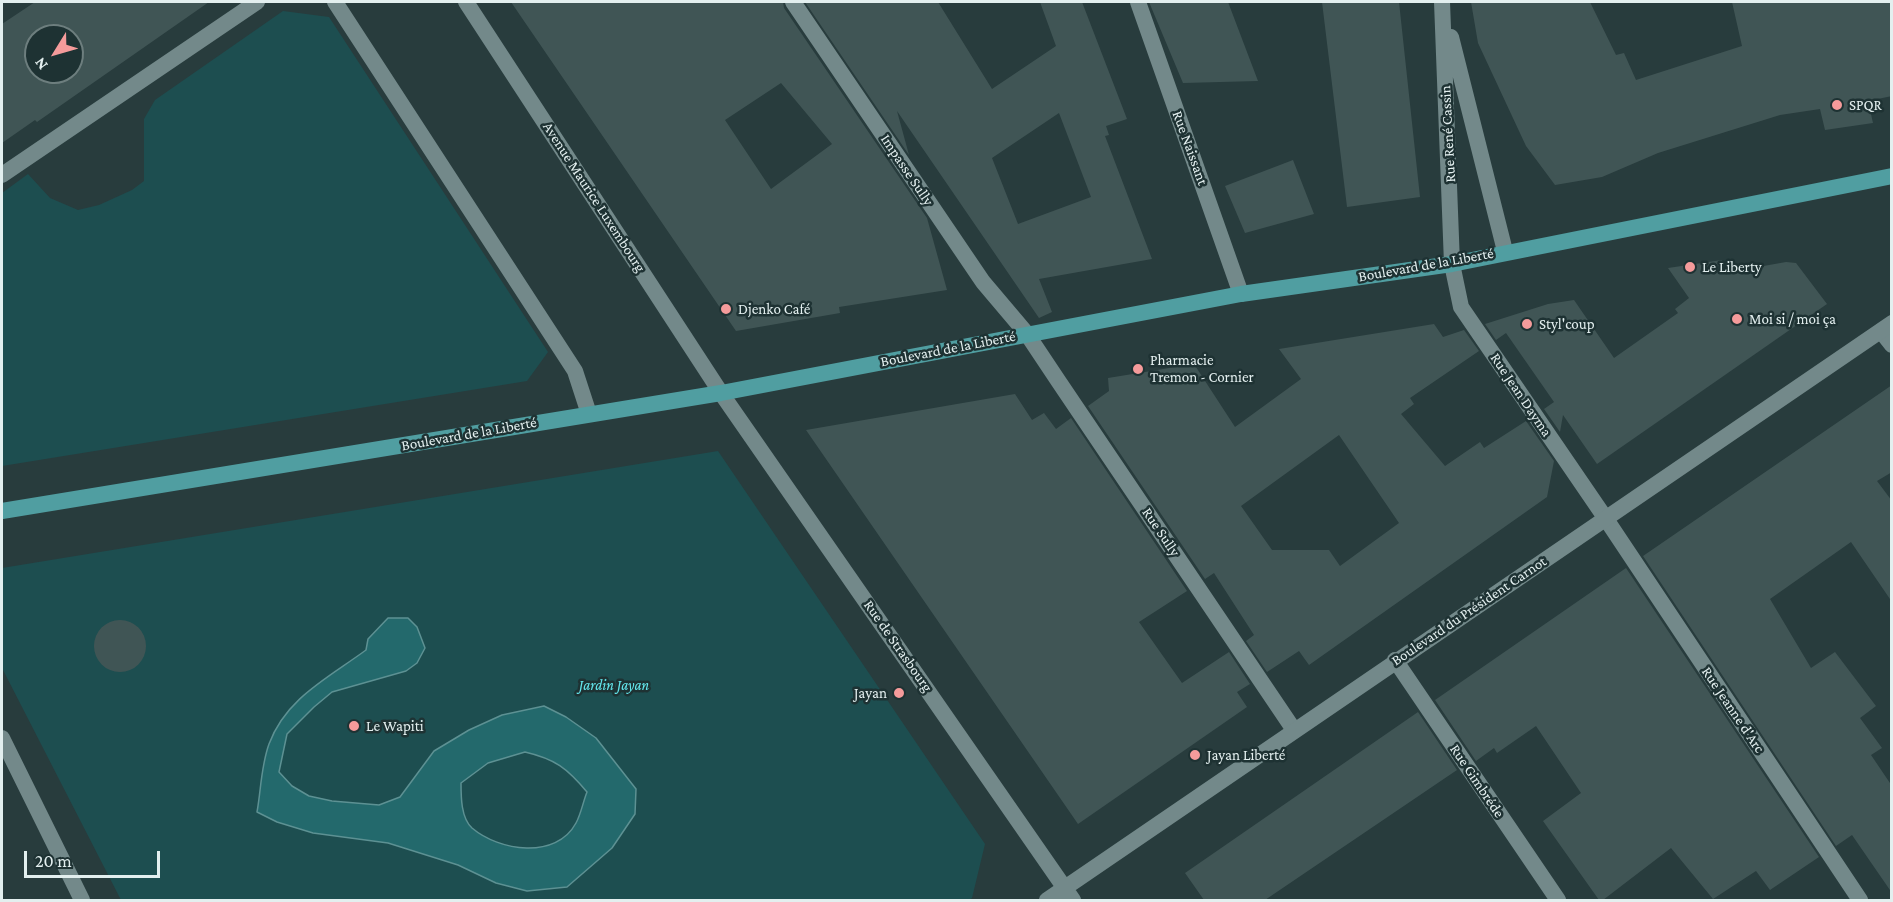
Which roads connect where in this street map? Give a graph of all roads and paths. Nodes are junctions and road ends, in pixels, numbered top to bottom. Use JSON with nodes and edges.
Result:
{"nodes":[{"id":1,"x":257,"y":2,"type":"edge"},
{"id":2,"x":335,"y":2,"type":"edge"},
{"id":3,"x":466,"y":2,"type":"edge"},
{"id":4,"x":793,"y":2,"type":"edge"},
{"id":5,"x":1138,"y":2,"type":"edge"},
{"id":6,"x":1442,"y":2,"type":"edge"},
{"id":7,"x":2,"y":175,"type":"edge"},
{"id":8,"x":1892,"y":176,"type":"edge"},
{"id":9,"x":1505,"y":251,"type":"junction"},
{"id":10,"x":1452,"y":264,"type":"junction"},
{"id":11,"x":1241,"y":294,"type":"junction"},
{"id":12,"x":1886,"y":327,"type":"edge"},
{"id":13,"x":1027,"y":334,"type":"junction"},
{"id":14,"x":1892,"y":345,"type":"edge"},
{"id":15,"x":721,"y":393,"type":"junction"},
{"id":16,"x":589,"y":414,"type":"junction"},
{"id":17,"x":2,"y":511,"type":"edge"},
{"id":18,"x":1606,"y":519,"type":"junction"},
{"id":19,"x":1395,"y":660,"type":"junction"},
{"id":20,"x":1294,"y":730,"type":"junction"},
{"id":21,"x":2,"y":738,"type":"edge"},
{"id":22,"x":1069,"y":894,"type":"edge"},
{"id":23,"x":82,"y":900,"type":"edge"},
{"id":24,"x":1047,"y":900,"type":"edge"},
{"id":25,"x":1558,"y":900,"type":"edge"},
{"id":26,"x":1860,"y":900,"type":"edge"}],
"edges":[{"from":1,"to":7,"type":"street"},
{"from":2,"to":16,"type":"street"},
{"from":3,"to":15,"type":"street","name":"Avenue Maurice Luxembourg"},
{"from":4,"to":13,"type":"street","name":"Impasse Sully"},
{"from":5,"to":11,"type":"street","name":"Rue Naissant"},
{"from":6,"to":9,"type":"street","name":"Rue René Cassin"},
{"from":6,"to":10,"type":"street","name":"Rue René Cassin"},
{"from":8,"to":9,"type":"main road","name":"Boulevard de la Liberté"},
{"from":9,"to":10,"type":"main road","name":"Boulevard de la Liberté"},
{"from":10,"to":11,"type":"main road","name":"Boulevard de la Liberté"},
{"from":10,"to":18,"type":"street","name":"Rue Jean Dayma"},
{"from":11,"to":13,"type":"main road","name":"Boulevard de la Liberté"},
{"from":12,"to":14,"type":"street"},
{"from":12,"to":18,"type":"street","name":"Boulevard du Président Carnot"},
{"from":13,"to":15,"type":"main road","name":"Boulevard de la Liberté"},
{"from":13,"to":20,"type":"street","name":"Rue Sully"},
{"from":15,"to":16,"type":"main road","name":"Boulevard de la Liberté"},
{"from":15,"to":22,"type":"street","name":"Rue de Strasbourg"},
{"from":16,"to":17,"type":"main road","name":"Boulevard de la Liberté"},
{"from":18,"to":19,"type":"street","name":"Boulevard du Président Carnot"},
{"from":18,"to":26,"type":"street","name":"Rue Jeanne d'Arc"},
{"from":19,"to":20,"type":"street","name":"Boulevard du Président Carnot"},
{"from":19,"to":25,"type":"street","name":"Rue Gimbréde"},
{"from":20,"to":22,"type":"street","name":"Boulevard du Président Carnot"},
{"from":21,"to":23,"type":"street"},
{"from":22,"to":24,"type":"street","name":"Boulevard du Président Carnot"}]}
